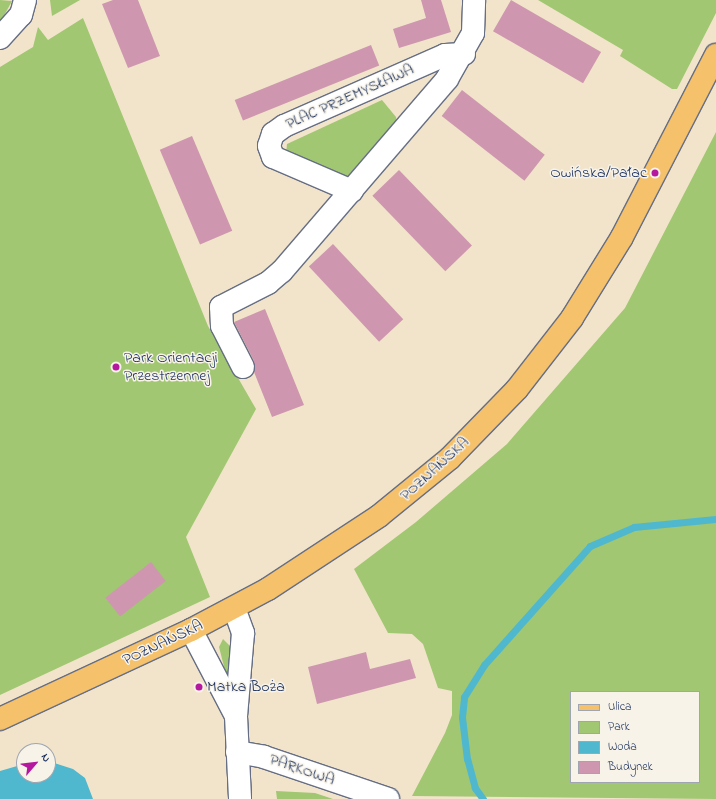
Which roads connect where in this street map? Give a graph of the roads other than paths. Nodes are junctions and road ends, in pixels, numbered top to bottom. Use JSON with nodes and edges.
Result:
{"nodes":[{"id":1,"x":25,"y":0,"type":"edge"},
{"id":2,"x":474,"y":0,"type":"edge"},
{"id":3,"x":0,"y":38,"type":"edge"},
{"id":4,"x":464,"y":54,"type":"junction"},
{"id":5,"x":716,"y":55,"type":"edge"},
{"id":6,"x":352,"y":191,"type":"junction"},
{"id":7,"x":243,"y":367,"type":"dead end"},
{"id":8,"x":234,"y":608,"type":"junction"},
{"id":9,"x":191,"y":630,"type":"junction"},
{"id":10,"x":236,"y":716,"type":"junction"},
{"id":11,"x":0,"y":719,"type":"edge"},
{"id":12,"x":237,"y":752,"type":"junction"},
{"id":13,"x":240,"y":799,"type":"edge"},
{"id":14,"x":388,"y":799,"type":"edge"}],
"edges":[{"from":1,"to":3,"type":"street"},
{"from":2,"to":4,"type":"street"},
{"from":4,"to":6,"type":"street"},
{"from":4,"to":6,"type":"street","name":"PLAC PRZEMYSŁAWA"},
{"from":5,"to":8,"type":"main road","name":"POZNAŃSKA"},
{"from":6,"to":7,"type":"street"},
{"from":8,"to":9,"type":"main road","name":"POZNAŃSKA"},
{"from":8,"to":10,"type":"street"},
{"from":9,"to":10,"type":"street"},
{"from":9,"to":11,"type":"main road","name":"POZNAŃSKA"},
{"from":10,"to":12,"type":"street"},
{"from":12,"to":13,"type":"street"},
{"from":12,"to":14,"type":"street","name":"PARKOWA"}]}
